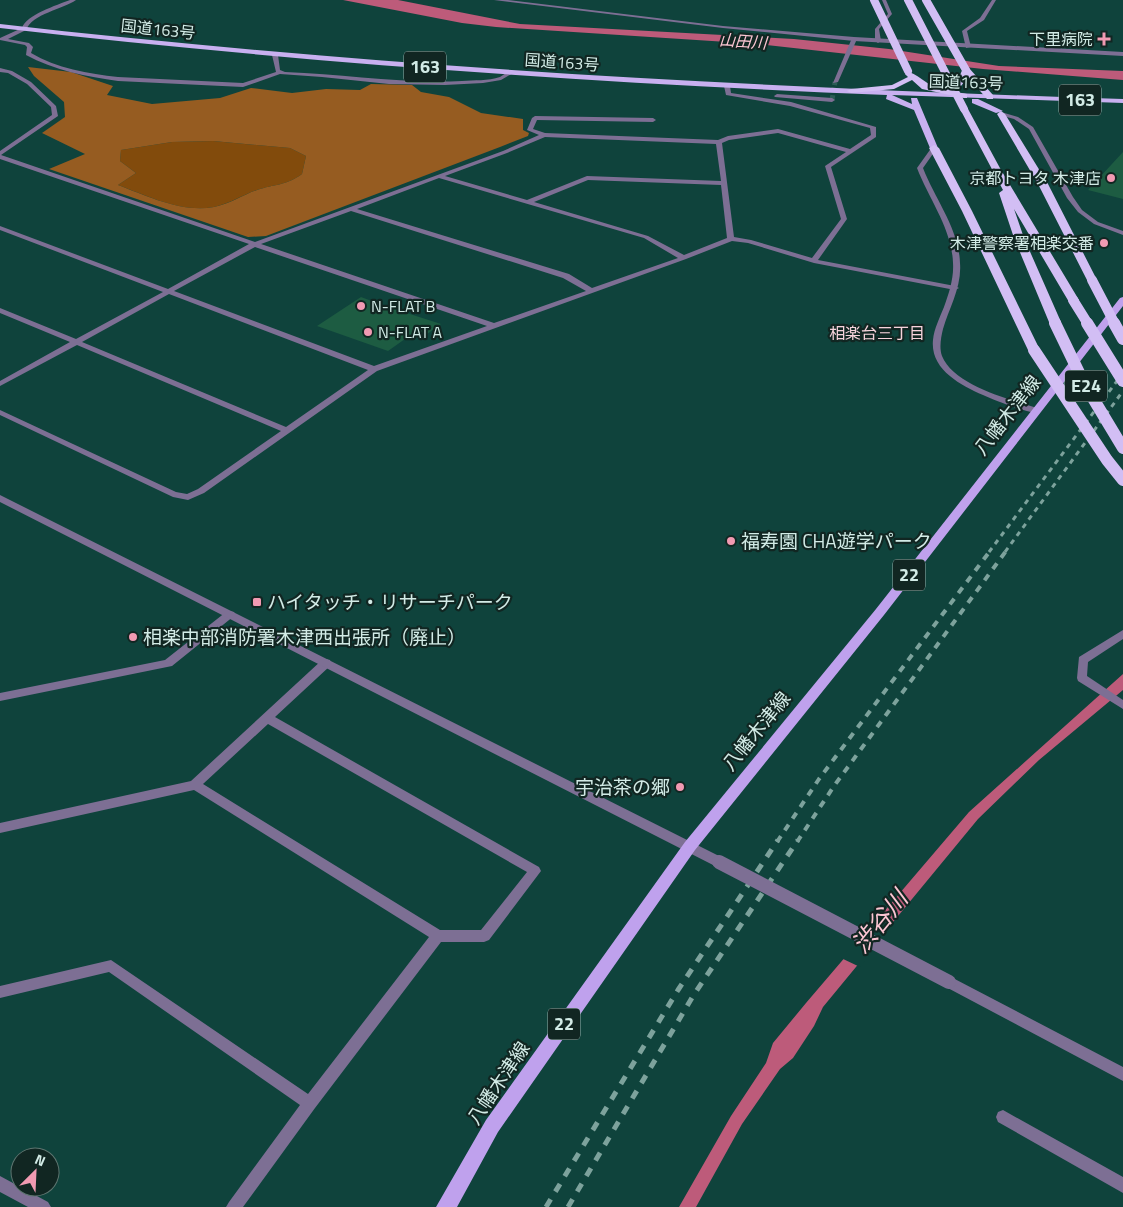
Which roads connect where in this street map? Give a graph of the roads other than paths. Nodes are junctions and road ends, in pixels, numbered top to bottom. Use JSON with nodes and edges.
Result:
{"nodes":[{"id":1,"x":74,"y":0,"type":"edge"},
{"id":2,"x":496,"y":0,"type":"edge"},
{"id":3,"x":874,"y":0,"type":"edge"},
{"id":4,"x":884,"y":0,"type":"edge"},
{"id":5,"x":908,"y":0,"type":"edge"},
{"id":6,"x":926,"y":0,"type":"edge"},
{"id":7,"x":994,"y":0,"type":"edge"},
{"id":8,"x":0,"y":26,"type":"edge"},
{"id":9,"x":24,"y":29,"type":"junction"},
{"id":10,"x":1,"y":39,"type":"edge"},
{"id":11,"x":854,"y":41,"type":"junction"},
{"id":12,"x":878,"y":41,"type":"junction"},
{"id":13,"x":968,"y":46,"type":"junction"},
{"id":14,"x":1123,"y":54,"type":"edge"},
{"id":15,"x":275,"y":55,"type":"junction"},
{"id":16,"x":0,"y":70,"type":"edge"},
{"id":17,"x":966,"y":70,"type":"junction"},
{"id":18,"x":279,"y":73,"type":"junction"},
{"id":19,"x":510,"y":73,"type":"junction"},
{"id":20,"x":909,"y":74,"type":"junction"},
{"id":21,"x":835,"y":82,"type":"tunnel mouth"},
{"id":22,"x":728,"y":90,"type":"junction"},
{"id":23,"x":851,"y":91,"type":"junction"},
{"id":24,"x":861,"y":92,"type":"junction"},
{"id":25,"x":938,"y":93,"type":"junction"},
{"id":26,"x":911,"y":94,"type":"junction"},
{"id":27,"x":925,"y":94,"type":"joint"},
{"id":28,"x":964,"y":96,"type":"junction"},
{"id":29,"x":953,"y":97,"type":"junction"},
{"id":30,"x":990,"y":97,"type":"junction"},
{"id":31,"x":1037,"y":98,"type":"junction"},
{"id":32,"x":832,"y":100,"type":"dead end"},
{"id":33,"x":1123,"y":101,"type":"edge"},
{"id":34,"x":919,"y":112,"type":"junction"},
{"id":35,"x":1000,"y":112,"type":"junction"},
{"id":36,"x":653,"y":120,"type":"dead end"},
{"id":37,"x":544,"y":135,"type":"junction"},
{"id":38,"x":719,"y":142,"type":"junction"},
{"id":39,"x":934,"y":148,"type":"junction"},
{"id":40,"x":850,"y":151,"type":"junction"},
{"id":41,"x":0,"y":155,"type":"edge"},
{"id":42,"x":996,"y":170,"type":"junction"},
{"id":43,"x":438,"y":176,"type":"junction"},
{"id":44,"x":725,"y":184,"type":"junction"},
{"id":45,"x":528,"y":202,"type":"junction"},
{"id":46,"x":351,"y":209,"type":"junction"},
{"id":47,"x":0,"y":228,"type":"edge"},
{"id":48,"x":1123,"y":233,"type":"edge"},
{"id":49,"x":731,"y":239,"type":"junction"},
{"id":50,"x":255,"y":244,"type":"junction"},
{"id":51,"x":684,"y":258,"type":"junction"},
{"id":52,"x":814,"y":261,"type":"junction"},
{"id":53,"x":955,"y":288,"type":"junction"},
{"id":54,"x":590,"y":290,"type":"junction"},
{"id":55,"x":169,"y":292,"type":"junction"},
{"id":56,"x":1123,"y":300,"type":"edge"},
{"id":57,"x":0,"y":310,"type":"edge"},
{"id":58,"x":494,"y":326,"type":"junction"},
{"id":59,"x":1123,"y":338,"type":"edge"},
{"id":60,"x":76,"y":342,"type":"junction"},
{"id":61,"x":374,"y":369,"type":"junction"},
{"id":62,"x":1123,"y":382,"type":"edge"},
{"id":63,"x":0,"y":384,"type":"edge"},
{"id":64,"x":1037,"y":411,"type":"junction"},
{"id":65,"x":0,"y":412,"type":"edge"},
{"id":66,"x":286,"y":430,"type":"junction"},
{"id":67,"x":1123,"y":448,"type":"edge"},
{"id":68,"x":1123,"y":480,"type":"edge"},
{"id":69,"x":0,"y":498,"type":"edge"},
{"id":70,"x":230,"y":614,"type":"junction"},
{"id":71,"x":1123,"y":634,"type":"edge"},
{"id":72,"x":326,"y":663,"type":"junction"},
{"id":73,"x":0,"y":697,"type":"edge"},
{"id":74,"x":1123,"y":705,"type":"edge"},
{"id":75,"x":267,"y":718,"type":"junction"},
{"id":76,"x":196,"y":785,"type":"junction"},
{"id":77,"x":0,"y":828,"type":"edge"},
{"id":78,"x":690,"y":846,"type":"junction"},
{"id":79,"x":438,"y":936,"type":"junction"},
{"id":80,"x":0,"y":992,"type":"edge"},
{"id":81,"x":1123,"y":1074,"type":"edge"},
{"id":82,"x":310,"y":1102,"type":"junction"},
{"id":83,"x":1004,"y":1117,"type":"dead end"},
{"id":84,"x":0,"y":1184,"type":"edge"},
{"id":85,"x":1123,"y":1185,"type":"edge"},
{"id":86,"x":43,"y":1207,"type":"edge"},
{"id":87,"x":234,"y":1207,"type":"edge"},
{"id":88,"x":446,"y":1207,"type":"edge"}],
"edges":[{"from":1,"to":9,"type":"street"},
{"from":2,"to":11,"type":"street"},
{"from":3,"to":20,"type":"highway","bridge":true},
{"from":4,"to":12,"type":"street"},
{"from":5,"to":42,"type":"highway","number":"E24","bridge":true},
{"from":6,"to":17,"type":"highway","bridge":true},
{"from":7,"to":13,"type":"street"},
{"from":8,"to":9,"type":"highway","name":"国道163号","number":"163"},
{"from":9,"to":10,"type":"street"},
{"from":9,"to":15,"type":"highway","name":"国道163号","number":"163"},
{"from":10,"to":18,"type":"street"},
{"from":11,"to":12,"type":"street"},
{"from":11,"to":21,"type":"street"},
{"from":12,"to":13,"type":"street"},
{"from":13,"to":14,"type":"street"},
{"from":15,"to":18,"type":"street"},
{"from":15,"to":19,"type":"highway","name":"国道163号","number":"163"},
{"from":16,"to":41,"type":"street"},
{"from":17,"to":25,"type":"highway"},
{"from":17,"to":30,"type":"highway"},
{"from":18,"to":19,"type":"street"},
{"from":19,"to":22,"type":"highway","name":"国道163号","number":"163"},
{"from":20,"to":23,"type":"highway"},
{"from":20,"to":25,"type":"highway"},
{"from":20,"to":26,"type":"highway"},
{"from":22,"to":23,"type":"highway","name":"国道163号","number":"163"},
{"from":22,"to":32,"type":"street"},
{"from":22,"to":40,"type":"street"},
{"from":23,"to":24,"type":"highway","name":"国道163号","number":"163"},
{"from":24,"to":26,"type":"highway","name":"国道163号","number":"163"},
{"from":24,"to":34,"type":"highway"},
{"from":25,"to":27,"type":"highway"},
{"from":25,"to":28,"type":"highway"},
{"from":25,"to":29,"type":"highway"},
{"from":26,"to":27,"type":"highway","name":"国道163号","number":"163"},
{"from":26,"to":34,"type":"highway"},
{"from":28,"to":29,"type":"highway","name":"国道163号"},
{"from":28,"to":30,"type":"highway","name":"国道163号","number":"163"},
{"from":29,"to":34,"type":"highway"},
{"from":29,"to":35,"type":"highway"},
{"from":30,"to":31,"type":"highway","name":"国道163号","number":"163"},
{"from":30,"to":35,"type":"highway"},
{"from":31,"to":33,"type":"highway","name":"国道163号","number":"163"},
{"from":31,"to":35,"type":"highway"},
{"from":34,"to":39,"type":"highway"},
{"from":35,"to":48,"type":"street"},
{"from":35,"to":59,"type":"highway","bridge":true},
{"from":36,"to":37,"type":"street"},
{"from":37,"to":38,"type":"street"},
{"from":37,"to":43,"type":"street"},
{"from":38,"to":40,"type":"street"},
{"from":38,"to":44,"type":"street"},
{"from":39,"to":53,"type":"street"},
{"from":39,"to":68,"type":"highway","bridge":true},
{"from":40,"to":52,"type":"street"},
{"from":41,"to":50,"type":"street"},
{"from":42,"to":62,"type":"highway","number":"E24","bridge":true},
{"from":42,"to":67,"type":"highway","number":"E24","bridge":true},
{"from":43,"to":45,"type":"street"},
{"from":43,"to":46,"type":"street"},
{"from":44,"to":45,"type":"street"},
{"from":44,"to":49,"type":"street"},
{"from":45,"to":51,"type":"street"},
{"from":46,"to":50,"type":"street"},
{"from":46,"to":54,"type":"street"},
{"from":47,"to":55,"type":"street"},
{"from":49,"to":51,"type":"street"},
{"from":49,"to":52,"type":"street"},
{"from":50,"to":55,"type":"street"},
{"from":50,"to":58,"type":"street"},
{"from":51,"to":54,"type":"street"},
{"from":52,"to":53,"type":"street"},
{"from":53,"to":64,"type":"street"},
{"from":54,"to":58,"type":"street"},
{"from":55,"to":60,"type":"street"},
{"from":55,"to":61,"type":"street"},
{"from":56,"to":64,"type":"main road","name":"八幡木津線","number":"22"},
{"from":57,"to":60,"type":"street"},
{"from":58,"to":61,"type":"street"},
{"from":60,"to":63,"type":"street"},
{"from":60,"to":66,"type":"street"},
{"from":61,"to":66,"type":"street"},
{"from":64,"to":78,"type":"main road","name":"八幡木津線","number":"22"},
{"from":65,"to":66,"type":"street"},
{"from":69,"to":70,"type":"street"},
{"from":70,"to":72,"type":"street"},
{"from":70,"to":73,"type":"street"},
{"from":71,"to":74,"type":"street"},
{"from":72,"to":75,"type":"street"},
{"from":72,"to":78,"type":"street"},
{"from":75,"to":76,"type":"street"},
{"from":75,"to":79,"type":"street"},
{"from":76,"to":77,"type":"street"},
{"from":76,"to":79,"type":"street"},
{"from":78,"to":81,"type":"street","bridge":true},
{"from":78,"to":88,"type":"main road","name":"八幡木津線","number":"22"},
{"from":79,"to":82,"type":"street"},
{"from":80,"to":82,"type":"street"},
{"from":82,"to":87,"type":"street"},
{"from":83,"to":85,"type":"street"},
{"from":84,"to":86,"type":"street"}]}
